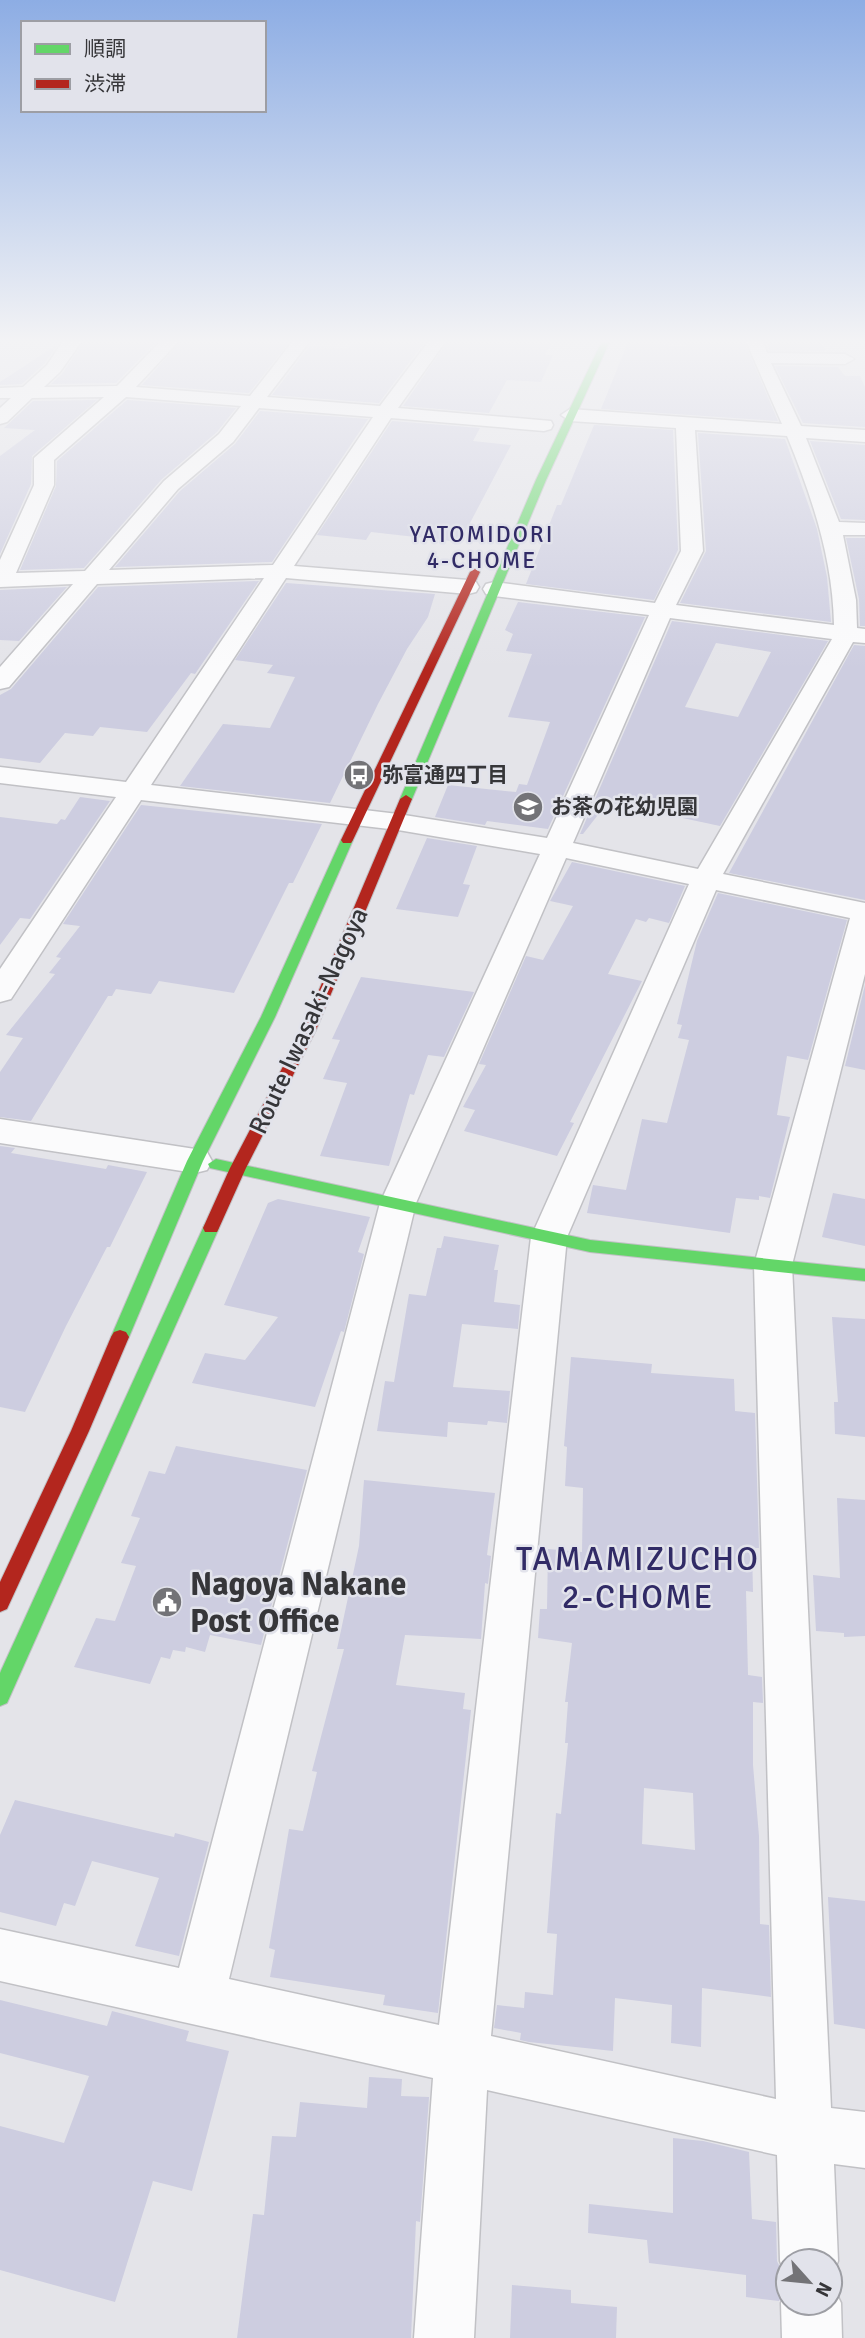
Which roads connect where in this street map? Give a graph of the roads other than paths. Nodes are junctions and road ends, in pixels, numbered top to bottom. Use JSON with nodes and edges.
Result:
{"nodes":[{"id":1,"x":53,"y":450,"type":"edge"},
{"id":2,"x":212,"y":450,"type":"edge"},
{"id":3,"x":360,"y":450,"type":"edge"},
{"id":4,"x":544,"y":450,"type":"edge"},
{"id":5,"x":686,"y":450,"type":"edge"},
{"id":6,"x":803,"y":450,"type":"edge"},
{"id":7,"x":830,"y":528,"type":"junction"},
{"id":8,"x":865,"y":529,"type":"edge"},
{"id":9,"x":479,"y":562,"type":"dead end"},
{"id":10,"x":281,"y":571,"type":"junction"},
{"id":11,"x":91,"y":577,"type":"junction"},
{"id":12,"x":1,"y":580,"type":"edge"},
{"id":13,"x":468,"y":587,"type":"junction"},
{"id":14,"x":494,"y":589,"type":"junction"},
{"id":15,"x":663,"y":609,"type":"junction"},
{"id":16,"x":856,"y":635,"type":"edge"},
{"id":17,"x":0,"y":682,"type":"edge"},
{"id":18,"x":0,"y":775,"type":"edge"},
{"id":19,"x":135,"y":790,"type":"junction"},
{"id":20,"x":358,"y":817,"type":"junction"},
{"id":21,"x":398,"y":822,"type":"junction"},
{"id":22,"x":556,"y":848,"type":"junction"},
{"id":23,"x":706,"y":880,"type":"junction"},
{"id":24,"x":865,"y":914,"type":"edge"},
{"id":25,"x":0,"y":992,"type":"edge"},
{"id":26,"x":0,"y":1131,"type":"edge"},
{"id":27,"x":195,"y":1161,"type":"junction"},
{"id":28,"x":238,"y":1168,"type":"junction"},
{"id":29,"x":398,"y":1203,"type":"junction"},
{"id":30,"x":549,"y":1237,"type":"junction"},
{"id":31,"x":773,"y":1265,"type":"junction"},
{"id":32,"x":865,"y":1275,"type":"edge"},
{"id":33,"x":0,"y":1603,"type":"edge"},
{"id":34,"x":0,"y":1696,"type":"edge"},
{"id":35,"x":0,"y":1955,"type":"edge"},
{"id":36,"x":198,"y":1998,"type":"junction"},
{"id":37,"x":462,"y":2057,"type":"junction"},
{"id":38,"x":804,"y":2133,"type":"junction"},
{"id":39,"x":865,"y":2140,"type":"edge"},
{"id":40,"x":808,"y":2247,"type":"edge"},
{"id":41,"x":811,"y":2317,"type":"edge"},
{"id":42,"x":444,"y":2338,"type":"edge"},
{"id":43,"x":812,"y":2338,"type":"edge"}],
"edges":[{"from":1,"to":12,"type":"street"},
{"from":2,"to":11,"type":"street"},
{"from":3,"to":10,"type":"street"},
{"from":4,"to":14,"type":"main road","name":"Route Iwasaki-Nagoya"},
{"from":5,"to":15,"type":"street"},
{"from":6,"to":7,"type":"street"},
{"from":7,"to":8,"type":"street"},
{"from":7,"to":16,"type":"street"},
{"from":9,"to":13,"type":"main road","name":"Route Iwasaki-Nagoya"},
{"from":10,"to":11,"type":"street"},
{"from":10,"to":13,"type":"street"},
{"from":10,"to":19,"type":"street"},
{"from":11,"to":12,"type":"street"},
{"from":11,"to":17,"type":"street"},
{"from":13,"to":20,"type":"main road","name":"Route Iwasaki-Nagoya"},
{"from":14,"to":15,"type":"street"},
{"from":14,"to":21,"type":"main road","name":"Route Iwasaki-Nagoya"},
{"from":15,"to":16,"type":"street"},
{"from":15,"to":22,"type":"street"},
{"from":16,"to":23,"type":"street"},
{"from":18,"to":19,"type":"street"},
{"from":19,"to":20,"type":"street"},
{"from":19,"to":25,"type":"street"},
{"from":20,"to":21,"type":"street"},
{"from":20,"to":27,"type":"main road","name":"Route Iwasaki-Nagoya"},
{"from":21,"to":22,"type":"street"},
{"from":21,"to":28,"type":"main road","name":"Route Iwasaki-Nagoya"},
{"from":22,"to":23,"type":"street"},
{"from":22,"to":29,"type":"street"},
{"from":23,"to":24,"type":"street"},
{"from":23,"to":30,"type":"street"},
{"from":24,"to":31,"type":"street"},
{"from":26,"to":27,"type":"street"},
{"from":27,"to":28,"type":"main road"},
{"from":27,"to":33,"type":"main road","name":"Route Iwasaki-Nagoya"},
{"from":28,"to":29,"type":"main road"},
{"from":28,"to":34,"type":"main road","name":"Route Iwasaki-Nagoya"},
{"from":29,"to":30,"type":"main road"},
{"from":29,"to":36,"type":"street"},
{"from":30,"to":31,"type":"main road"},
{"from":30,"to":37,"type":"street"},
{"from":31,"to":32,"type":"main road"},
{"from":31,"to":38,"type":"street"},
{"from":35,"to":36,"type":"street"},
{"from":36,"to":37,"type":"street"},
{"from":37,"to":38,"type":"street"},
{"from":37,"to":42,"type":"street"},
{"from":38,"to":39,"type":"street"},
{"from":38,"to":40,"type":"street"},
{"from":41,"to":43,"type":"street"}]}
